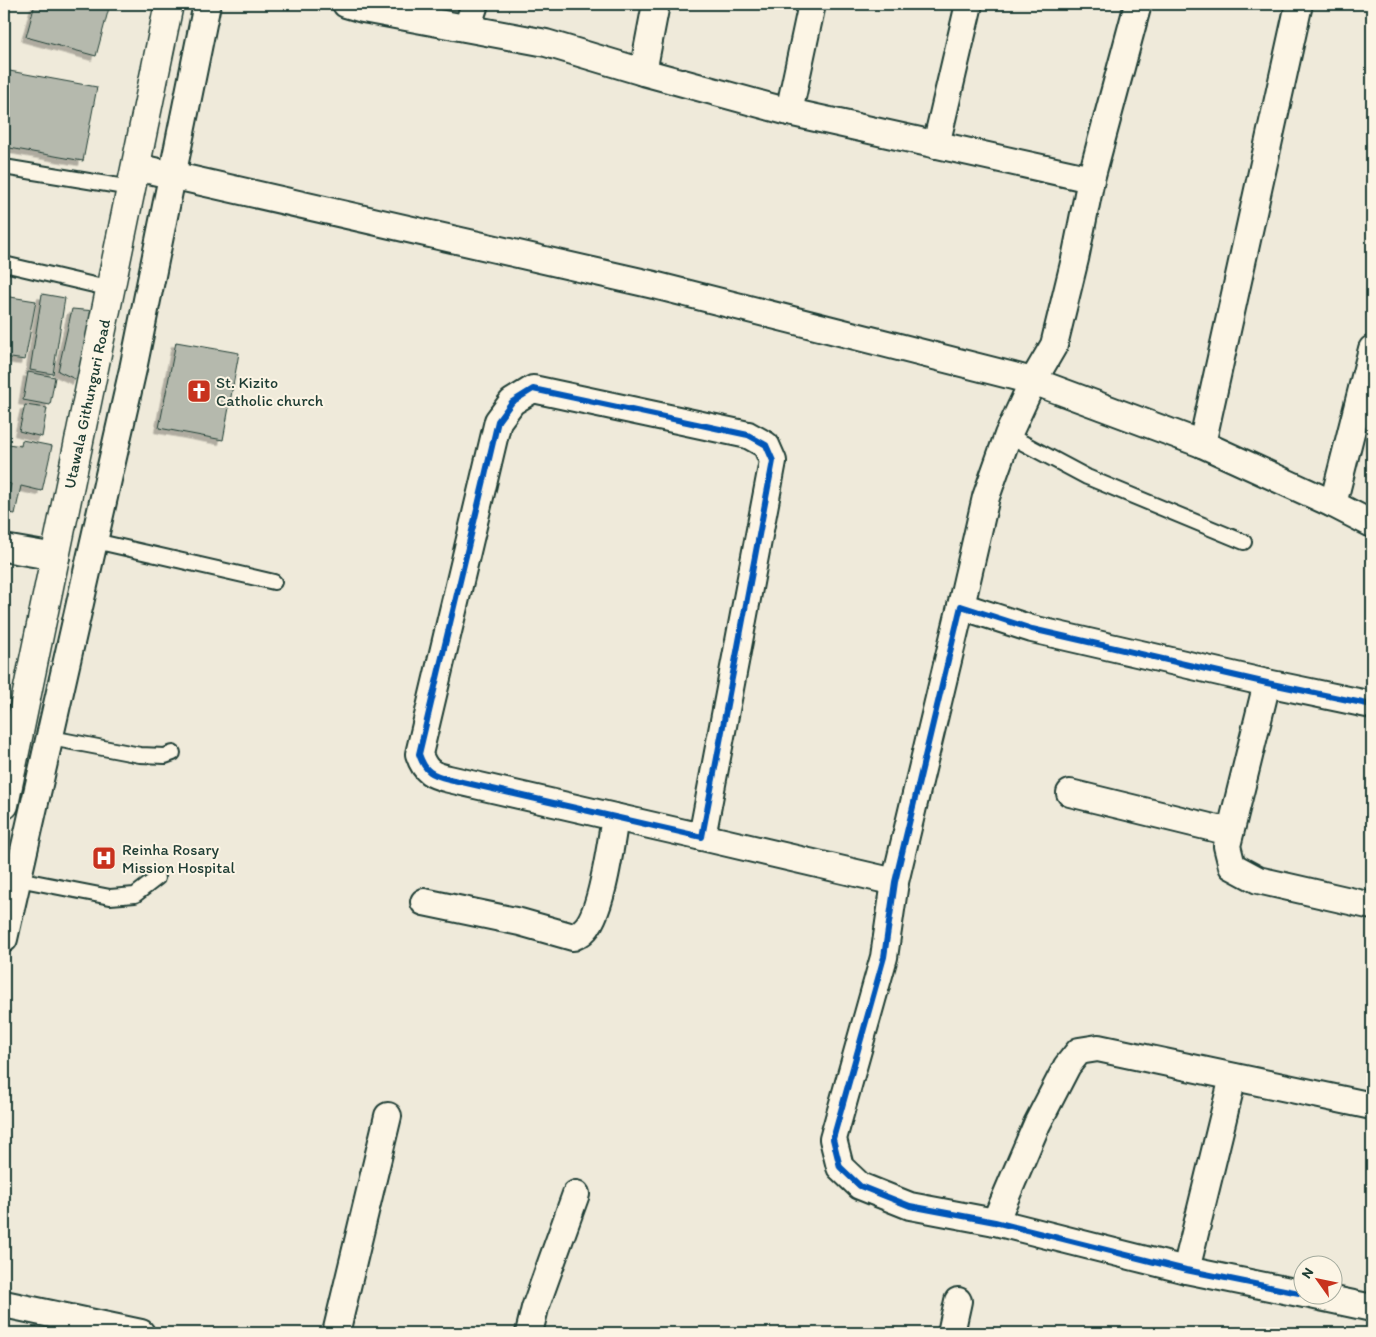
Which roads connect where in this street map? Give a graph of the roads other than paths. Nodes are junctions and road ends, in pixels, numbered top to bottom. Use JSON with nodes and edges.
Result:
{"nodes":[{"id":1,"x":170,"y":4,"type":"edge"},
{"id":2,"x":207,"y":4,"type":"edge"},
{"id":3,"x":346,"y":4,"type":"edge"},
{"id":4,"x":475,"y":4,"type":"edge"},
{"id":5,"x":656,"y":4,"type":"edge"},
{"id":6,"x":812,"y":4,"type":"edge"},
{"id":7,"x":968,"y":4,"type":"edge"},
{"id":8,"x":1138,"y":4,"type":"edge"},
{"id":9,"x":1299,"y":4,"type":"edge"},
{"id":10,"x":467,"y":28,"type":"junction"},
{"id":11,"x":643,"y":72,"type":"junction"},
{"id":12,"x":789,"y":112,"type":"junction"},
{"id":13,"x":936,"y":145,"type":"junction"},
{"id":14,"x":4,"y":167,"type":"edge"},
{"id":15,"x":172,"y":175,"type":"junction"},
{"id":16,"x":133,"y":178,"type":"junction"},
{"id":17,"x":1091,"y":180,"type":"junction"},
{"id":18,"x":4,"y":264,"type":"edge"},
{"id":19,"x":111,"y":289,"type":"junction"},
{"id":20,"x":1372,"y":349,"type":"edge"},
{"id":21,"x":1033,"y":381,"type":"junction"},
{"id":22,"x":1008,"y":435,"type":"junction"},
{"id":23,"x":1202,"y":444,"type":"junction"},
{"id":24,"x":1333,"y":504,"type":"junction"},
{"id":25,"x":1372,"y":524,"type":"edge"},
{"id":26,"x":95,"y":541,"type":"junction"},
{"id":27,"x":1244,"y":542,"type":"dead end"},
{"id":28,"x":4,"y":548,"type":"edge"},
{"id":29,"x":56,"y":557,"type":"junction"},
{"id":30,"x":274,"y":582,"type":"dead end"},
{"id":31,"x":961,"y":606,"type":"junction"},
{"id":32,"x":1267,"y":683,"type":"junction"},
{"id":33,"x":1372,"y":705,"type":"edge"},
{"id":34,"x":50,"y":738,"type":"junction"},
{"id":35,"x":173,"y":753,"type":"dead end"},
{"id":36,"x":1070,"y":793,"type":"dead end"},
{"id":37,"x":4,"y":804,"type":"edge"},
{"id":38,"x":615,"y":817,"type":"junction"},
{"id":39,"x":1230,"y":832,"type":"junction"},
{"id":40,"x":702,"y":837,"type":"junction"},
{"id":41,"x":157,"y":878,"type":"dead end"},
{"id":42,"x":18,"y":879,"type":"junction"},
{"id":43,"x":895,"y":882,"type":"junction"},
{"id":44,"x":424,"y":902,"type":"dead end"},
{"id":45,"x":1372,"y":906,"type":"edge"},
{"id":46,"x":4,"y":939,"type":"edge"},
{"id":47,"x":1233,"y":1077,"type":"junction"},
{"id":48,"x":1372,"y":1106,"type":"edge"},
{"id":49,"x":388,"y":1116,"type":"dead end"},
{"id":50,"x":576,"y":1194,"type":"dead end"},
{"id":51,"x":995,"y":1222,"type":"junction"},
{"id":52,"x":1186,"y":1270,"type":"junction"},
{"id":53,"x":1294,"y":1292,"type":"edge"},
{"id":54,"x":958,"y":1300,"type":"dead end"},
{"id":55,"x":1344,"y":1302,"type":"edge"},
{"id":56,"x":4,"y":1304,"type":"edge"},
{"id":57,"x":1372,"y":1308,"type":"edge"},
{"id":58,"x":54,"y":1324,"type":"edge"},
{"id":59,"x":141,"y":1333,"type":"edge"},
{"id":60,"x":336,"y":1333,"type":"edge"},
{"id":61,"x":529,"y":1333,"type":"edge"},
{"id":62,"x":951,"y":1333,"type":"edge"}],
"edges":[{"from":1,"to":16,"type":"street","name":"Utawala Githunguri Road"},
{"from":2,"to":15,"type":"street"},
{"from":3,"to":10,"type":"street"},
{"from":4,"to":10,"type":"street"},
{"from":5,"to":11,"type":"street"},
{"from":6,"to":12,"type":"street"},
{"from":7,"to":13,"type":"street"},
{"from":8,"to":17,"type":"street"},
{"from":9,"to":23,"type":"street"},
{"from":10,"to":11,"type":"street"},
{"from":11,"to":12,"type":"street"},
{"from":12,"to":13,"type":"street"},
{"from":13,"to":17,"type":"street"},
{"from":14,"to":16,"type":"lane"},
{"from":15,"to":16,"type":"street"},
{"from":15,"to":21,"type":"street"},
{"from":15,"to":26,"type":"street"},
{"from":16,"to":19,"type":"street","name":"Utawala Githunguri Road"},
{"from":17,"to":21,"type":"street"},
{"from":18,"to":19,"type":"lane"},
{"from":19,"to":29,"type":"street","name":"Utawala Githunguri Road"},
{"from":20,"to":24,"type":"street"},
{"from":21,"to":22,"type":"street"},
{"from":21,"to":23,"type":"street"},
{"from":22,"to":27,"type":"lane"},
{"from":22,"to":31,"type":"street"},
{"from":23,"to":24,"type":"street"},
{"from":24,"to":25,"type":"street"},
{"from":26,"to":30,"type":"lane"},
{"from":26,"to":34,"type":"street"},
{"from":28,"to":29,"type":"street"},
{"from":29,"to":37,"type":"street","name":"Utawala Githunguri Road"},
{"from":31,"to":32,"type":"street"},
{"from":31,"to":43,"type":"street"},
{"from":32,"to":33,"type":"street"},
{"from":32,"to":39,"type":"street"},
{"from":34,"to":35,"type":"lane"},
{"from":34,"to":42,"type":"street"},
{"from":36,"to":39,"type":"street"},
{"from":38,"to":40,"type":"street"},
{"from":38,"to":40,"type":"street"},
{"from":38,"to":44,"type":"street"},
{"from":39,"to":45,"type":"street"},
{"from":40,"to":43,"type":"street"},
{"from":41,"to":42,"type":"lane"},
{"from":42,"to":46,"type":"street"},
{"from":43,"to":51,"type":"street"},
{"from":47,"to":48,"type":"street"},
{"from":47,"to":51,"type":"street"},
{"from":47,"to":52,"type":"street"},
{"from":49,"to":60,"type":"street"},
{"from":50,"to":61,"type":"street"},
{"from":51,"to":52,"type":"street"},
{"from":52,"to":53,"type":"street"},
{"from":54,"to":62,"type":"street"},
{"from":55,"to":57,"type":"street"},
{"from":56,"to":58,"type":"street"},
{"from":58,"to":59,"type":"street"}]}
